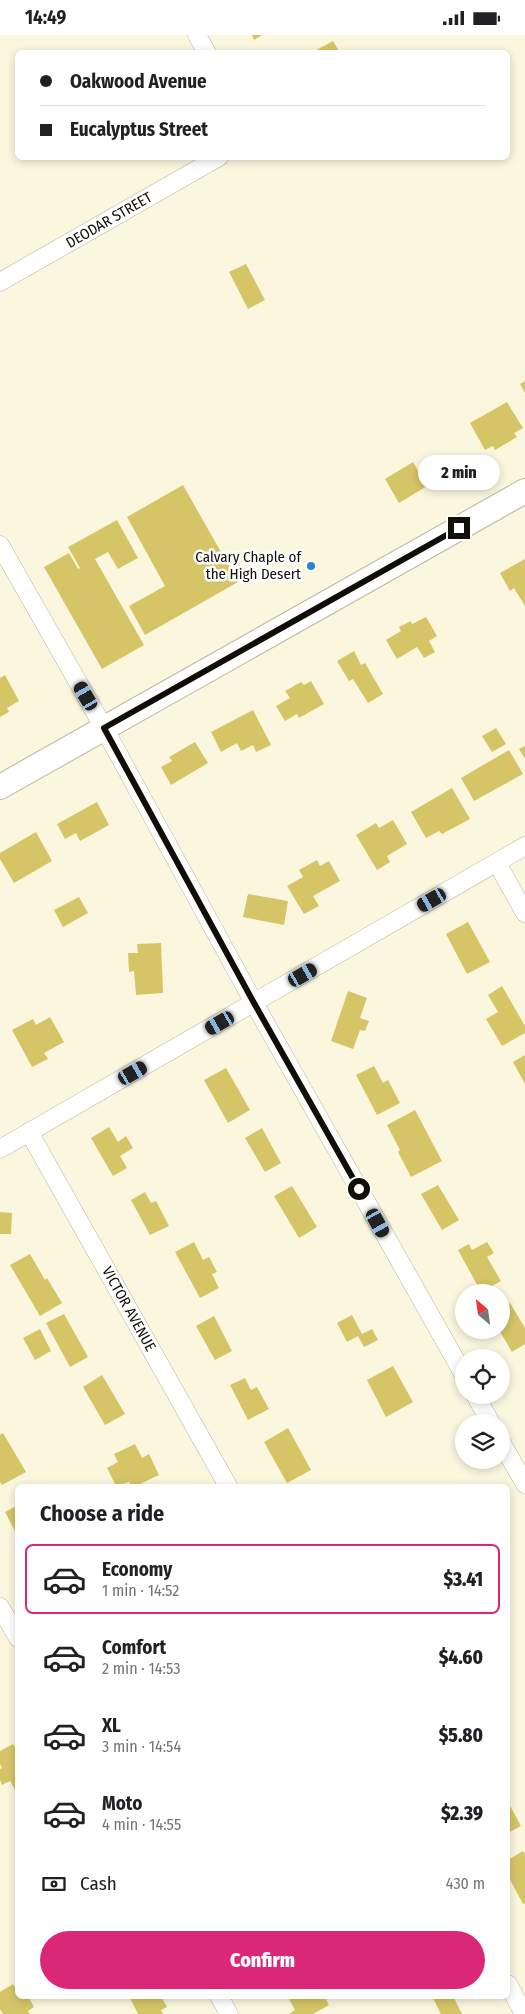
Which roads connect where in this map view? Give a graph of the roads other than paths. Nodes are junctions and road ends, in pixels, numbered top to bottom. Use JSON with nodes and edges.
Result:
{"nodes":[{"id":1,"x":197,"y":35,"type":"edge"},
{"id":2,"x":205,"y":50,"type":"edge"},
{"id":3,"x":214,"y":160,"type":"edge"},
{"id":4,"x":0,"y":282,"type":"edge"},
{"id":5,"x":525,"y":491,"type":"edge"},
{"id":6,"x":0,"y":545,"type":"edge"},
{"id":7,"x":104,"y":728,"type":"junction"},
{"id":8,"x":0,"y":787,"type":"edge"},
{"id":9,"x":525,"y":847,"type":"edge"},
{"id":10,"x":497,"y":863,"type":"junction"},
{"id":11,"x":525,"y":913,"type":"edge"},
{"id":12,"x":254,"y":1003,"type":"junction"},
{"id":13,"x":29,"y":1132,"type":"junction"},
{"id":14,"x":0,"y":1149,"type":"edge"},
{"id":15,"x":455,"y":1359,"type":"edge"},
{"id":16,"x":510,"y":1457,"type":"edge"},
{"id":17,"x":227,"y":1484,"type":"edge"},
{"id":18,"x":525,"y":1484,"type":"edge"},
{"id":19,"x":0,"y":1607,"type":"edge"},
{"id":20,"x":15,"y":1633,"type":"edge"},
{"id":21,"x":510,"y":1989,"type":"edge"},
{"id":22,"x":221,"y":1999,"type":"edge"},
{"id":23,"x":229,"y":2014,"type":"edge"},
{"id":24,"x":524,"y":2014,"type":"edge"}],
"edges":[{"from":1,"to":2,"type":"street"},
{"from":3,"to":4,"type":"street","name":"DEODAR STREET"},
{"from":5,"to":7,"type":"main road"},
{"from":6,"to":7,"type":"street"},
{"from":7,"to":8,"type":"main road"},
{"from":7,"to":12,"type":"street"},
{"from":9,"to":10,"type":"street"},
{"from":10,"to":11,"type":"street"},
{"from":10,"to":12,"type":"street"},
{"from":12,"to":13,"type":"street"},
{"from":12,"to":15,"type":"street"},
{"from":13,"to":14,"type":"street"},
{"from":13,"to":17,"type":"street","name":"VICTOR AVENUE"},
{"from":16,"to":18,"type":"street"},
{"from":19,"to":20,"type":"street"},
{"from":21,"to":24,"type":"street"},
{"from":22,"to":23,"type":"street"}]}
